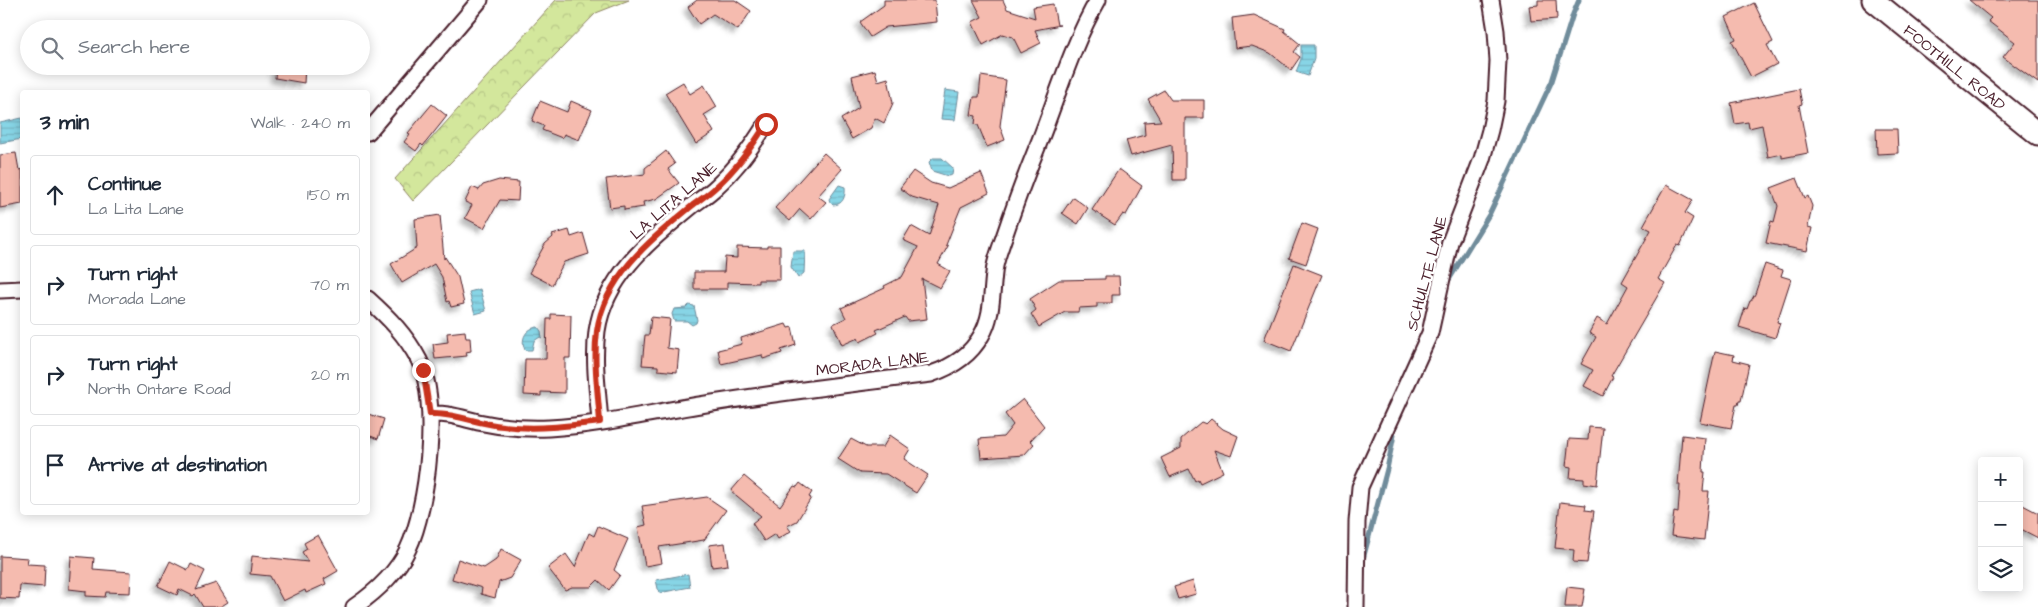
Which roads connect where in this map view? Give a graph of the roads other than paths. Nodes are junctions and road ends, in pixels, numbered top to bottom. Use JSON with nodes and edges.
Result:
{"nodes":[{"id":1,"x":480,"y":0,"type":"edge"},
{"id":2,"x":1098,"y":0,"type":"edge"},
{"id":3,"x":1491,"y":0,"type":"edge"},
{"id":4,"x":1873,"y":0,"type":"edge"},
{"id":5,"x":766,"y":124,"type":"dead end"},
{"id":6,"x":370,"y":130,"type":"edge"},
{"id":7,"x":2038,"y":134,"type":"edge"},
{"id":8,"x":20,"y":289,"type":"edge"},
{"id":9,"x":0,"y":290,"type":"edge"},
{"id":10,"x":370,"y":301,"type":"edge"},
{"id":11,"x":430,"y":414,"type":"junction"},
{"id":12,"x":600,"y":422,"type":"junction"},
{"id":13,"x":354,"y":607,"type":"edge"},
{"id":14,"x":1356,"y":607,"type":"edge"}],
"edges":[{"from":1,"to":6,"type":"street"},
{"from":2,"to":12,"type":"street","name":"MORADA LANE"},
{"from":3,"to":14,"type":"street","name":"SCHULTE LANE"},
{"from":4,"to":7,"type":"main road","name":"FOOTHILL ROAD"},
{"from":5,"to":12,"type":"street","name":"LA LITA LANE"},
{"from":8,"to":9,"type":"street"},
{"from":10,"to":11,"type":"street"},
{"from":11,"to":12,"type":"street","name":"MORADA LANE"},
{"from":11,"to":13,"type":"street"}]}
